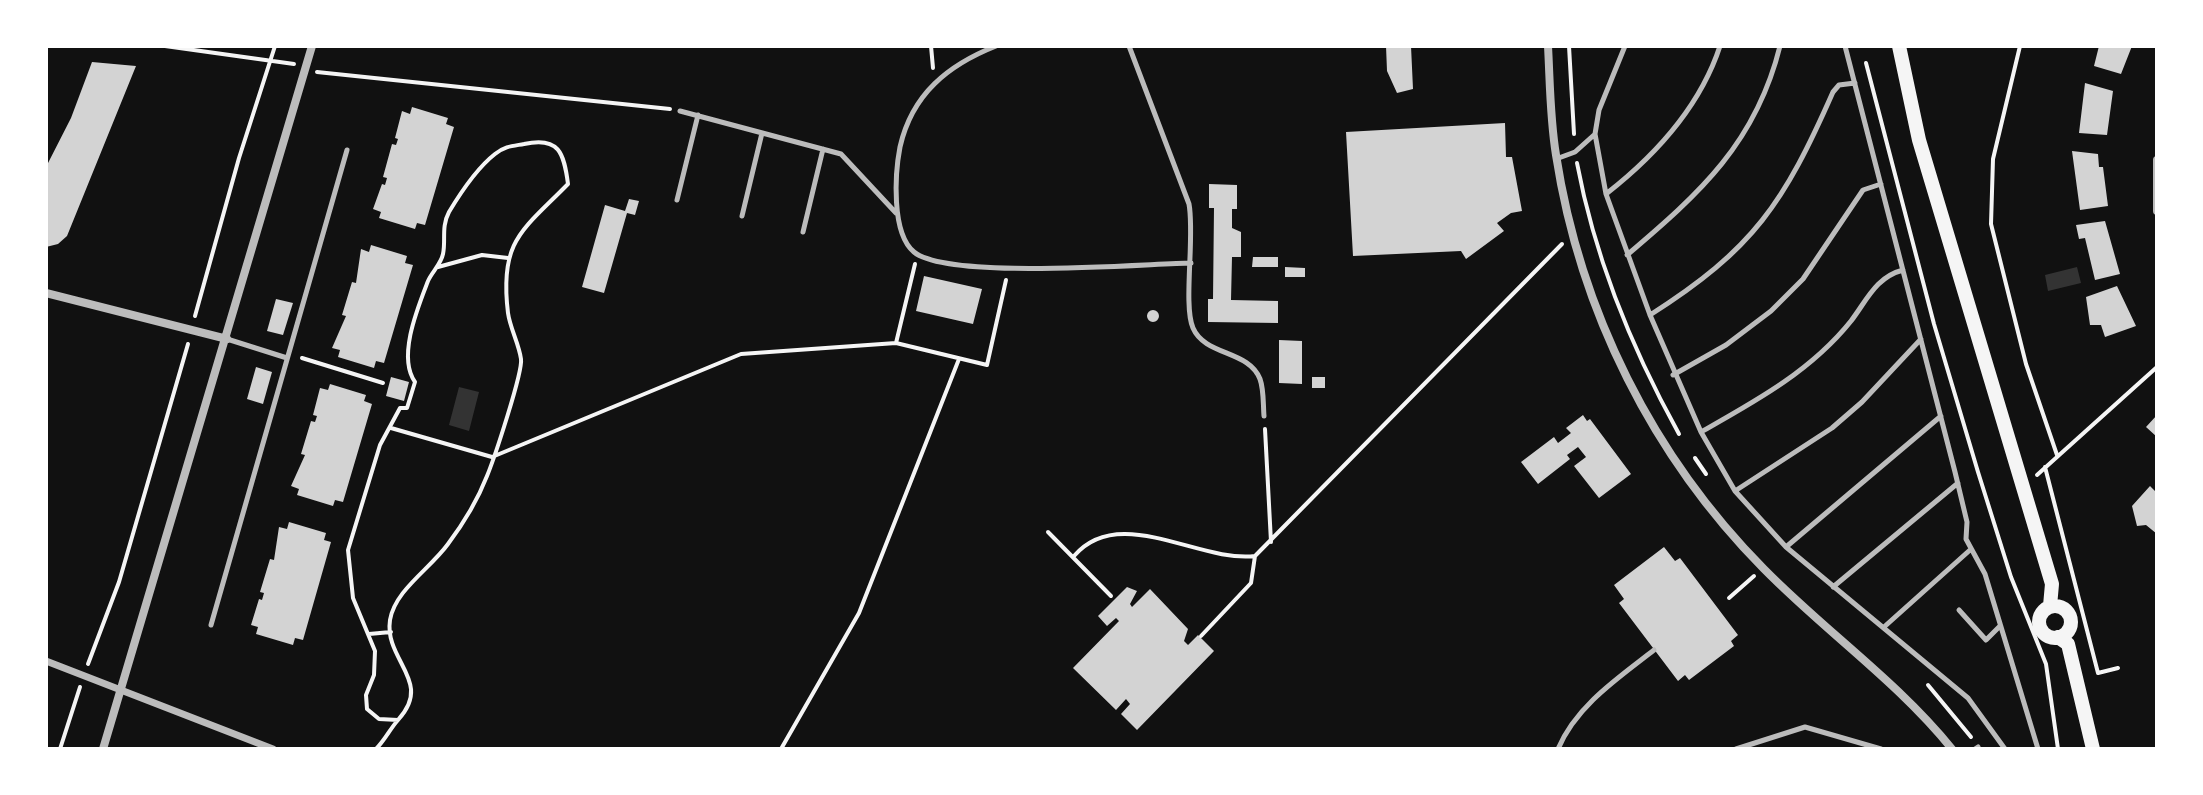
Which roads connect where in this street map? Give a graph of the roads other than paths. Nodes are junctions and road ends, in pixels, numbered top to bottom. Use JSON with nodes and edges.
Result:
{"nodes":[{"id":1,"x":312,"y":46,"type":"edge"},
{"id":2,"x":996,"y":46,"type":"edge"},
{"id":3,"x":1129,"y":46,"type":"edge"},
{"id":4,"x":1548,"y":46,"type":"edge"},
{"id":5,"x":1625,"y":46,"type":"edge"},
{"id":6,"x":1720,"y":46,"type":"edge"},
{"id":7,"x":1780,"y":46,"type":"edge"},
{"id":8,"x":1845,"y":46,"type":"edge"},
{"id":9,"x":1899,"y":46,"type":"edge"},
{"id":10,"x":1855,"y":83,"type":"junction"},
{"id":11,"x":680,"y":111,"type":"road end"},
{"id":12,"x":698,"y":115,"type":"junction"},
{"id":13,"x":762,"y":133,"type":"junction"},
{"id":14,"x":1595,"y":134,"type":"junction"},
{"id":15,"x":823,"y":149,"type":"junction"},
{"id":16,"x":347,"y":150,"type":"dead end"},
{"id":17,"x":1556,"y":159,"type":"junction"},
{"id":18,"x":2157,"y":160,"type":"edge"},
{"id":19,"x":1881,"y":184,"type":"junction"},
{"id":20,"x":1606,"y":194,"type":"junction"},
{"id":21,"x":677,"y":200,"type":"dead end"},
{"id":22,"x":2157,"y":211,"type":"edge"},
{"id":23,"x":897,"y":214,"type":"junction"},
{"id":24,"x":742,"y":216,"type":"dead end"},
{"id":25,"x":803,"y":232,"type":"dead end"},
{"id":26,"x":1627,"y":255,"type":"junction"},
{"id":27,"x":1191,"y":263,"type":"junction"},
{"id":28,"x":1903,"y":270,"type":"junction"},
{"id":29,"x":46,"y":293,"type":"edge"},
{"id":30,"x":1650,"y":315,"type":"junction"},
{"id":31,"x":227,"y":339,"type":"junction"},
{"id":32,"x":1921,"y":339,"type":"junction"},
{"id":33,"x":288,"y":356,"type":"junction"},
{"id":34,"x":1673,"y":375,"type":"junction"},
{"id":35,"x":1264,"y":416,"type":"road end"},
{"id":36,"x":1941,"y":416,"type":"junction"},
{"id":37,"x":1701,"y":432,"type":"junction"},
{"id":38,"x":1958,"y":483,"type":"junction"},
{"id":39,"x":1735,"y":491,"type":"junction"},
{"id":40,"x":1786,"y":547,"type":"junction"},
{"id":41,"x":1970,"y":550,"type":"junction"},
{"id":42,"x":1833,"y":587,"type":"junction"},
{"id":43,"x":2050,"y":606,"type":"junction"},
{"id":44,"x":1959,"y":610,"type":"dead end"},
{"id":45,"x":211,"y":625,"type":"dead end"},
{"id":46,"x":2000,"y":626,"type":"junction"},
{"id":47,"x":1884,"y":627,"type":"junction"},
{"id":48,"x":2058,"y":637,"type":"junction"},
{"id":49,"x":1654,"y":650,"type":"dead end"},
{"id":50,"x":46,"y":661,"type":"edge"},
{"id":51,"x":123,"y":690,"type":"junction"},
{"id":52,"x":103,"y":749,"type":"edge"},
{"id":53,"x":273,"y":749,"type":"edge"},
{"id":54,"x":1558,"y":749,"type":"edge"},
{"id":55,"x":1736,"y":749,"type":"edge"},
{"id":56,"x":1881,"y":749,"type":"edge"},
{"id":57,"x":1952,"y":749,"type":"edge"},
{"id":58,"x":2005,"y":749,"type":"edge"},
{"id":59,"x":2038,"y":749,"type":"edge"},
{"id":60,"x":2093,"y":749,"type":"edge"}],
"edges":[{"from":1,"to":31,"type":"street"},
{"from":2,"to":23,"type":"lane"},
{"from":3,"to":27,"type":"lane"},
{"from":4,"to":17,"type":"street"},
{"from":5,"to":14,"type":"lane"},
{"from":6,"to":20,"type":"lane"},
{"from":7,"to":26,"type":"lane"},
{"from":8,"to":10,"type":"lane"},
{"from":9,"to":43,"type":"main road"},
{"from":10,"to":19,"type":"lane"},
{"from":10,"to":30,"type":"lane"},
{"from":11,"to":12,"type":"lane"},
{"from":12,"to":13,"type":"lane"},
{"from":12,"to":21,"type":"lane"},
{"from":13,"to":15,"type":"lane"},
{"from":13,"to":24,"type":"lane"},
{"from":14,"to":17,"type":"lane"},
{"from":14,"to":20,"type":"lane"},
{"from":15,"to":23,"type":"lane"},
{"from":15,"to":25,"type":"lane"},
{"from":16,"to":33,"type":"lane"},
{"from":17,"to":57,"type":"street"},
{"from":18,"to":22,"type":"street"},
{"from":19,"to":28,"type":"lane"},
{"from":19,"to":34,"type":"lane"},
{"from":20,"to":26,"type":"lane"},
{"from":23,"to":27,"type":"lane"},
{"from":26,"to":30,"type":"lane"},
{"from":27,"to":35,"type":"lane"},
{"from":28,"to":32,"type":"lane"},
{"from":28,"to":37,"type":"lane"},
{"from":29,"to":31,"type":"street"},
{"from":30,"to":34,"type":"lane"},
{"from":31,"to":33,"type":"lane"},
{"from":31,"to":51,"type":"street"},
{"from":32,"to":36,"type":"lane"},
{"from":32,"to":39,"type":"lane"},
{"from":33,"to":45,"type":"lane"},
{"from":34,"to":37,"type":"lane"},
{"from":36,"to":38,"type":"lane"},
{"from":36,"to":40,"type":"lane"},
{"from":37,"to":39,"type":"lane"},
{"from":38,"to":41,"type":"lane"},
{"from":38,"to":42,"type":"lane"},
{"from":39,"to":40,"type":"lane"},
{"from":40,"to":42,"type":"lane"},
{"from":41,"to":46,"type":"lane"},
{"from":41,"to":47,"type":"lane"},
{"from":42,"to":47,"type":"lane"},
{"from":43,"to":48,"type":"main road"},
{"from":43,"to":48,"type":"main road"},
{"from":44,"to":46,"type":"lane"},
{"from":46,"to":59,"type":"lane"},
{"from":47,"to":58,"type":"lane"},
{"from":48,"to":60,"type":"main road"},
{"from":49,"to":54,"type":"lane"},
{"from":50,"to":51,"type":"street"},
{"from":51,"to":52,"type":"street"},
{"from":51,"to":53,"type":"street"},
{"from":55,"to":56,"type":"lane"}]}
